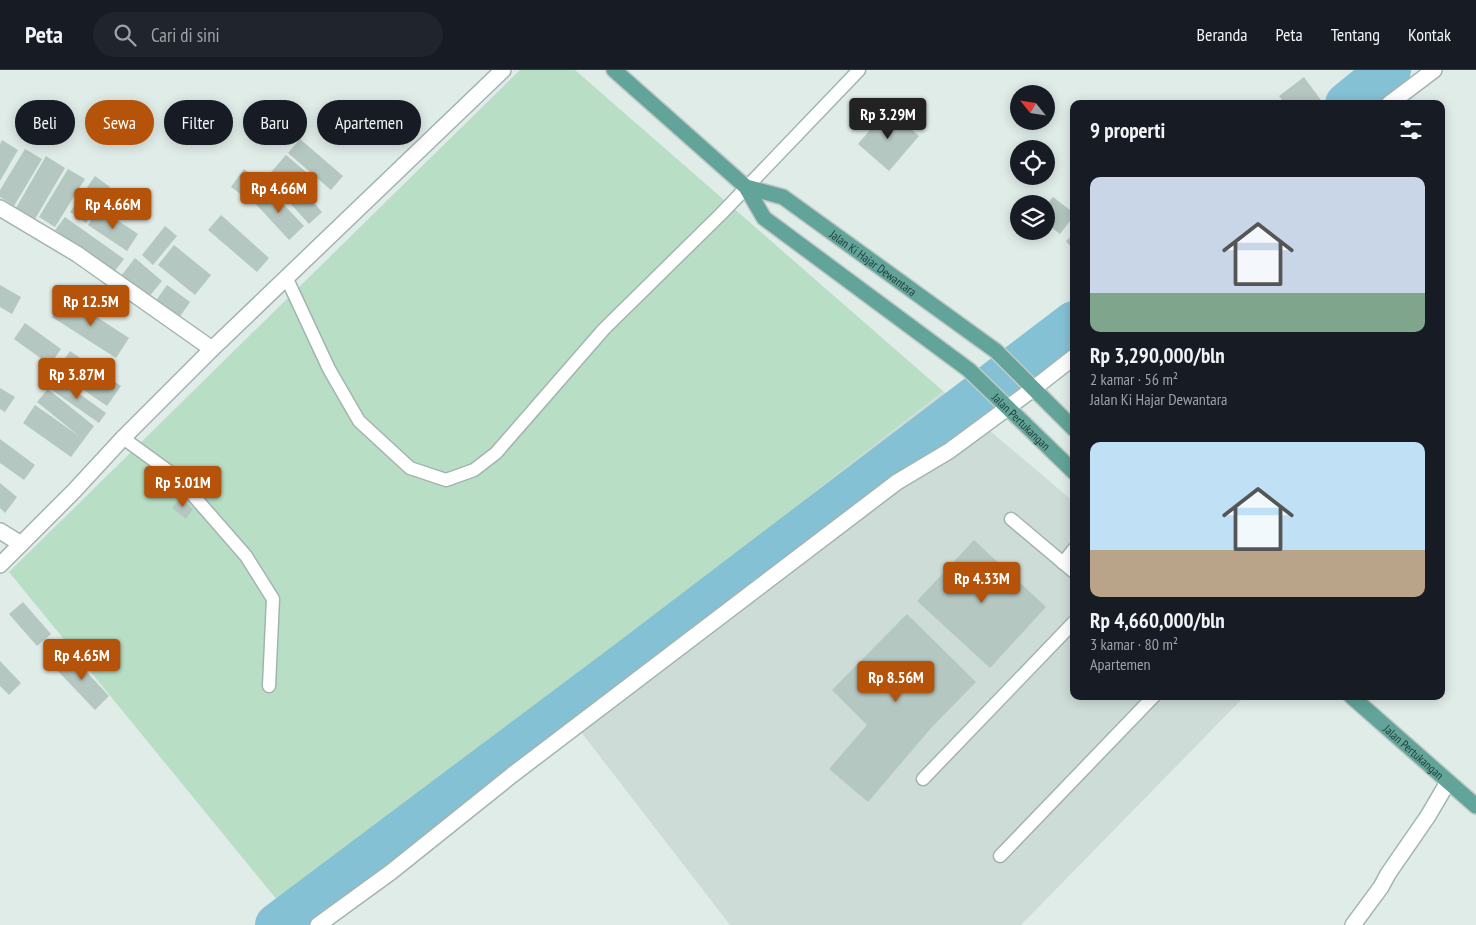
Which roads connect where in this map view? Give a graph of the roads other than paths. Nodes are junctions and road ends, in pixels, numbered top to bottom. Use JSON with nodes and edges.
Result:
{"nodes":[{"id":1,"x":503,"y":70,"type":"edge"},
{"id":2,"x":614,"y":70,"type":"edge"},
{"id":3,"x":859,"y":70,"type":"edge"},
{"id":4,"x":1434,"y":70,"type":"edge"},
{"id":5,"x":1394,"y":100,"type":"edge"},
{"id":6,"x":746,"y":186,"type":"junction"},
{"id":7,"x":0,"y":208,"type":"edge"},
{"id":8,"x":287,"y":279,"type":"junction"},
{"id":9,"x":212,"y":350,"type":"junction"},
{"id":10,"x":1070,"y":359,"type":"edge"},
{"id":11,"x":969,"y":370,"type":"joint"},
{"id":12,"x":1033,"y":389,"type":"junction"},
{"id":13,"x":1007,"y":408,"type":"junction"},
{"id":14,"x":1070,"y":425,"type":"edge"},
{"id":15,"x":123,"y":438,"type":"junction"},
{"id":16,"x":1070,"y":468,"type":"edge"},
{"id":17,"x":1011,"y":519,"type":"dead end"},
{"id":18,"x":0,"y":531,"type":"edge"},
{"id":19,"x":21,"y":544,"type":"junction"},
{"id":20,"x":1070,"y":554,"type":"edge"},
{"id":21,"x":1063,"y":563,"type":"junction"},
{"id":22,"x":0,"y":565,"type":"edge"},
{"id":23,"x":1070,"y":569,"type":"edge"},
{"id":24,"x":1070,"y":626,"type":"edge"},
{"id":25,"x":269,"y":686,"type":"dead end"},
{"id":26,"x":1150,"y":700,"type":"edge"},
{"id":27,"x":1356,"y":700,"type":"edge"},
{"id":28,"x":923,"y":778,"type":"dead end"},
{"id":29,"x":1448,"y":782,"type":"junction"},
{"id":30,"x":1476,"y":806,"type":"edge"},
{"id":31,"x":1000,"y":856,"type":"dead end"},
{"id":32,"x":318,"y":925,"type":"edge"},
{"id":33,"x":1353,"y":925,"type":"edge"}],
"edges":[{"from":1,"to":8,"type":"street"},
{"from":2,"to":6,"type":"main road","name":"Jalan Ki Hajar Dewantara"},
{"from":3,"to":6,"type":"lane"},
{"from":4,"to":5,"type":"street"},
{"from":6,"to":8,"type":"lane"},
{"from":6,"to":11,"type":"main road","name":"Jalan Ki Hajar Dewantara"},
{"from":6,"to":12,"type":"main road","name":"Jalan Ki Hajar Dewantara"},
{"from":7,"to":9,"type":"street"},
{"from":8,"to":9,"type":"street"},
{"from":9,"to":15,"type":"street"},
{"from":10,"to":12,"type":"street"},
{"from":11,"to":13,"type":"main road","name":"Jalan Pertukangan"},
{"from":12,"to":13,"type":"street"},
{"from":12,"to":14,"type":"main road"},
{"from":13,"to":16,"type":"main road","name":"Jalan Pertukangan"},
{"from":13,"to":32,"type":"street"},
{"from":15,"to":19,"type":"street"},
{"from":15,"to":25,"type":"lane"},
{"from":17,"to":21,"type":"lane"},
{"from":18,"to":19,"type":"street"},
{"from":19,"to":22,"type":"street"},
{"from":20,"to":21,"type":"lane"},
{"from":21,"to":23,"type":"lane"},
{"from":24,"to":28,"type":"lane"},
{"from":26,"to":31,"type":"lane"},
{"from":27,"to":29,"type":"main road","name":"Jalan Pertukangan"},
{"from":29,"to":30,"type":"main road","name":"Jalan Pertukangan"},
{"from":29,"to":33,"type":"street"}]}
